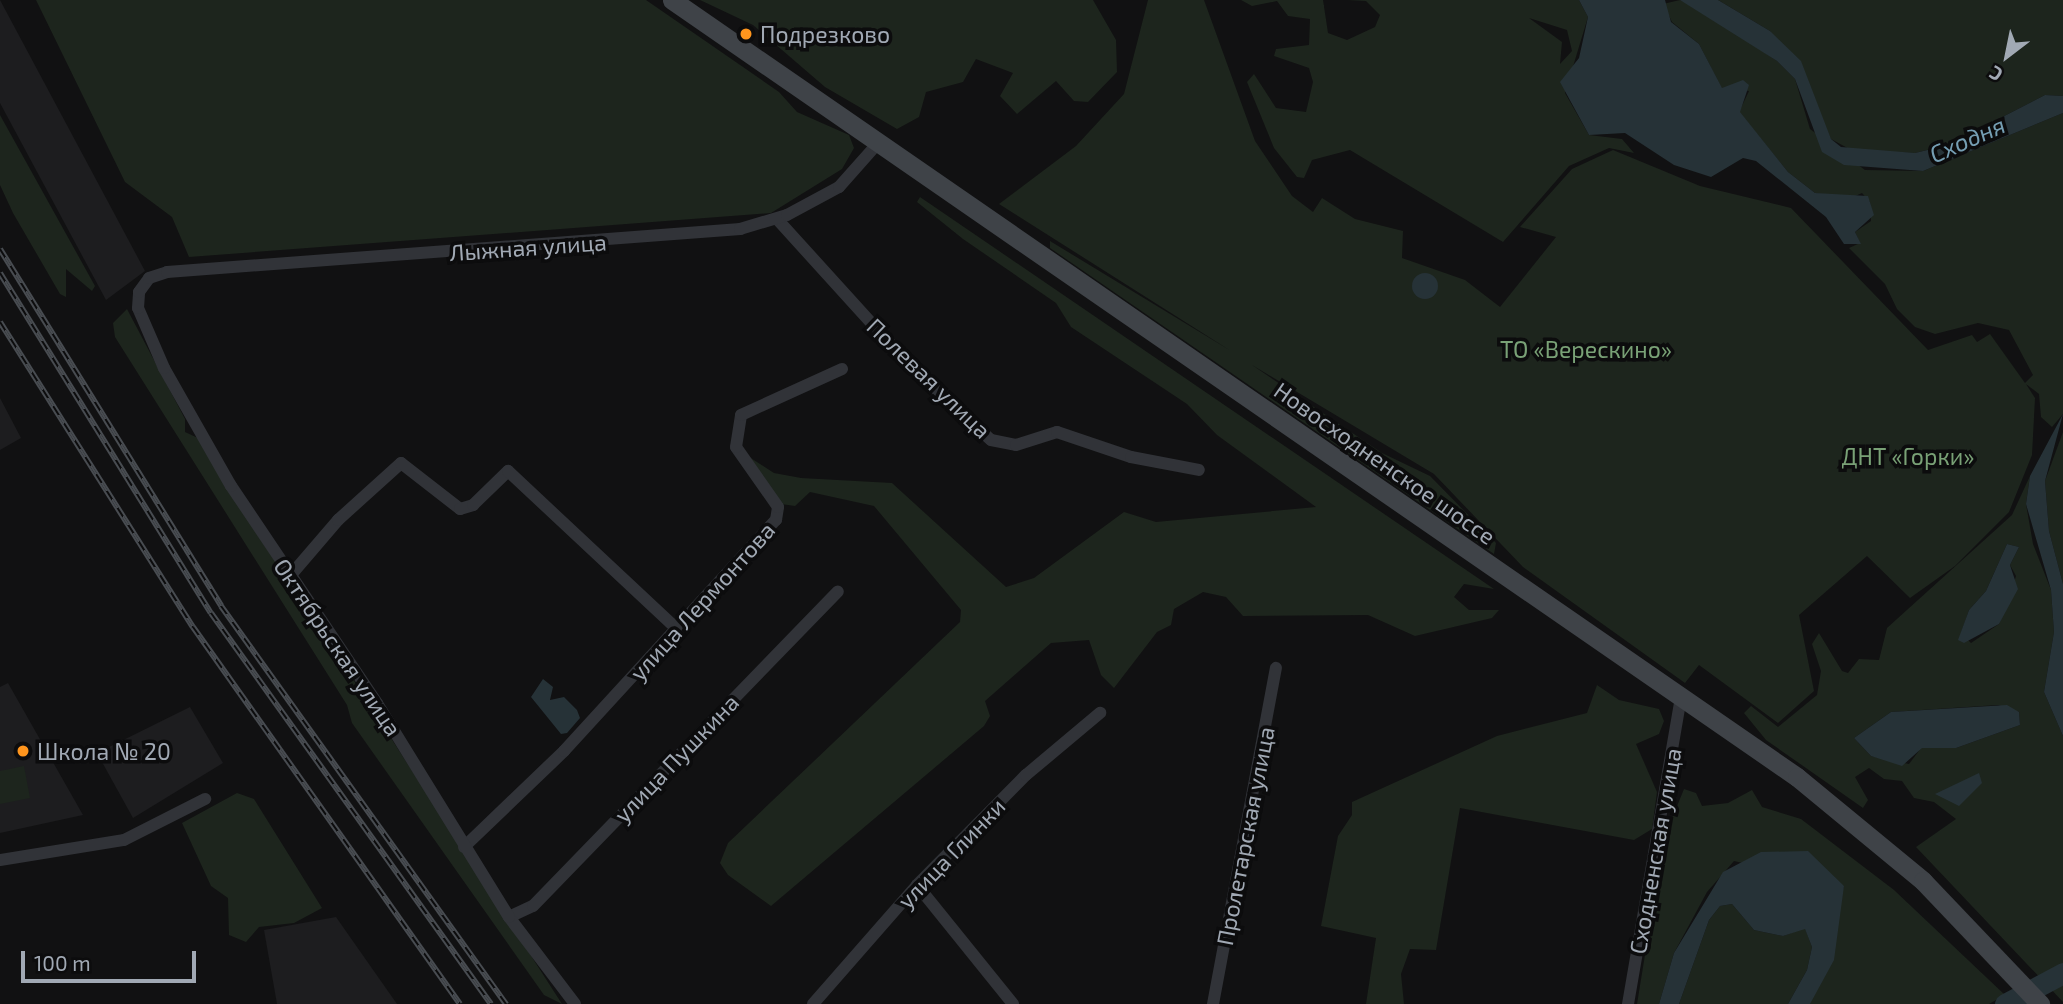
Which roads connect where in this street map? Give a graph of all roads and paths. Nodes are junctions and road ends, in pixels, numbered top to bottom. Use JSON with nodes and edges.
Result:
{"nodes":[{"id":1,"x":671,"y":0,"type":"edge"},
{"id":2,"x":878,"y":143,"type":"junction"},
{"id":3,"x":777,"y":219,"type":"junction"},
{"id":4,"x":149,"y":278,"type":"joint"},
{"id":5,"x":842,"y":369,"type":"dead end"},
{"id":6,"x":1199,"y":470,"type":"dead end"},
{"id":7,"x":290,"y":576,"type":"junction"},
{"id":8,"x":838,"y":591,"type":"dead end"},
{"id":9,"x":678,"y":630,"type":"junction"},
{"id":10,"x":1276,"y":668,"type":"dead end"},
{"id":11,"x":1681,"y":698,"type":"junction"},
{"id":12,"x":1100,"y":713,"type":"dead end"},
{"id":13,"x":205,"y":799,"type":"dead end"},
{"id":14,"x":464,"y":847,"type":"junction"},
{"id":15,"x":0,"y":860,"type":"edge"},
{"id":16,"x":917,"y":885,"type":"junction"},
{"id":17,"x":509,"y":917,"type":"junction"},
{"id":18,"x":575,"y":1004,"type":"edge"},
{"id":19,"x":813,"y":1004,"type":"edge"},
{"id":20,"x":1013,"y":1004,"type":"edge"},
{"id":21,"x":1213,"y":1004,"type":"edge"},
{"id":22,"x":1628,"y":1004,"type":"edge"},
{"id":23,"x":2040,"y":1004,"type":"edge"}],
"edges":[{"from":1,"to":2,"type":"main road","name":"Новосходненское шоссе"},
{"from":2,"to":3,"type":"street","name":"Лыжная улица"},
{"from":2,"to":11,"type":"main road","name":"Новосходненское шоссе"},
{"from":3,"to":4,"type":"street","name":"Лыжная улица"},
{"from":3,"to":6,"type":"street","name":"Полевая улица"},
{"from":4,"to":7,"type":"street","name":"Октябрьская улица"},
{"from":5,"to":9,"type":"street","name":"улица Лермонтова"},
{"from":7,"to":9,"type":"street"},
{"from":7,"to":14,"type":"street","name":"Октябрьская улица"},
{"from":8,"to":17,"type":"street","name":"улица Пушкина"},
{"from":9,"to":14,"type":"street","name":"улица Лермонтова"},
{"from":10,"to":21,"type":"street","name":"Пролетарская улица"},
{"from":11,"to":22,"type":"street","name":"Сходненская улица"},
{"from":11,"to":23,"type":"main road","name":"Новосходненское шоссе"},
{"from":12,"to":16,"type":"street","name":"улица Глинки"},
{"from":13,"to":15,"type":"street"},
{"from":14,"to":17,"type":"street","name":"Октябрьская улица"},
{"from":16,"to":19,"type":"street","name":"улица Глинки"},
{"from":16,"to":20,"type":"street"},
{"from":17,"to":18,"type":"street","name":"Октябрьская улица"}]}
